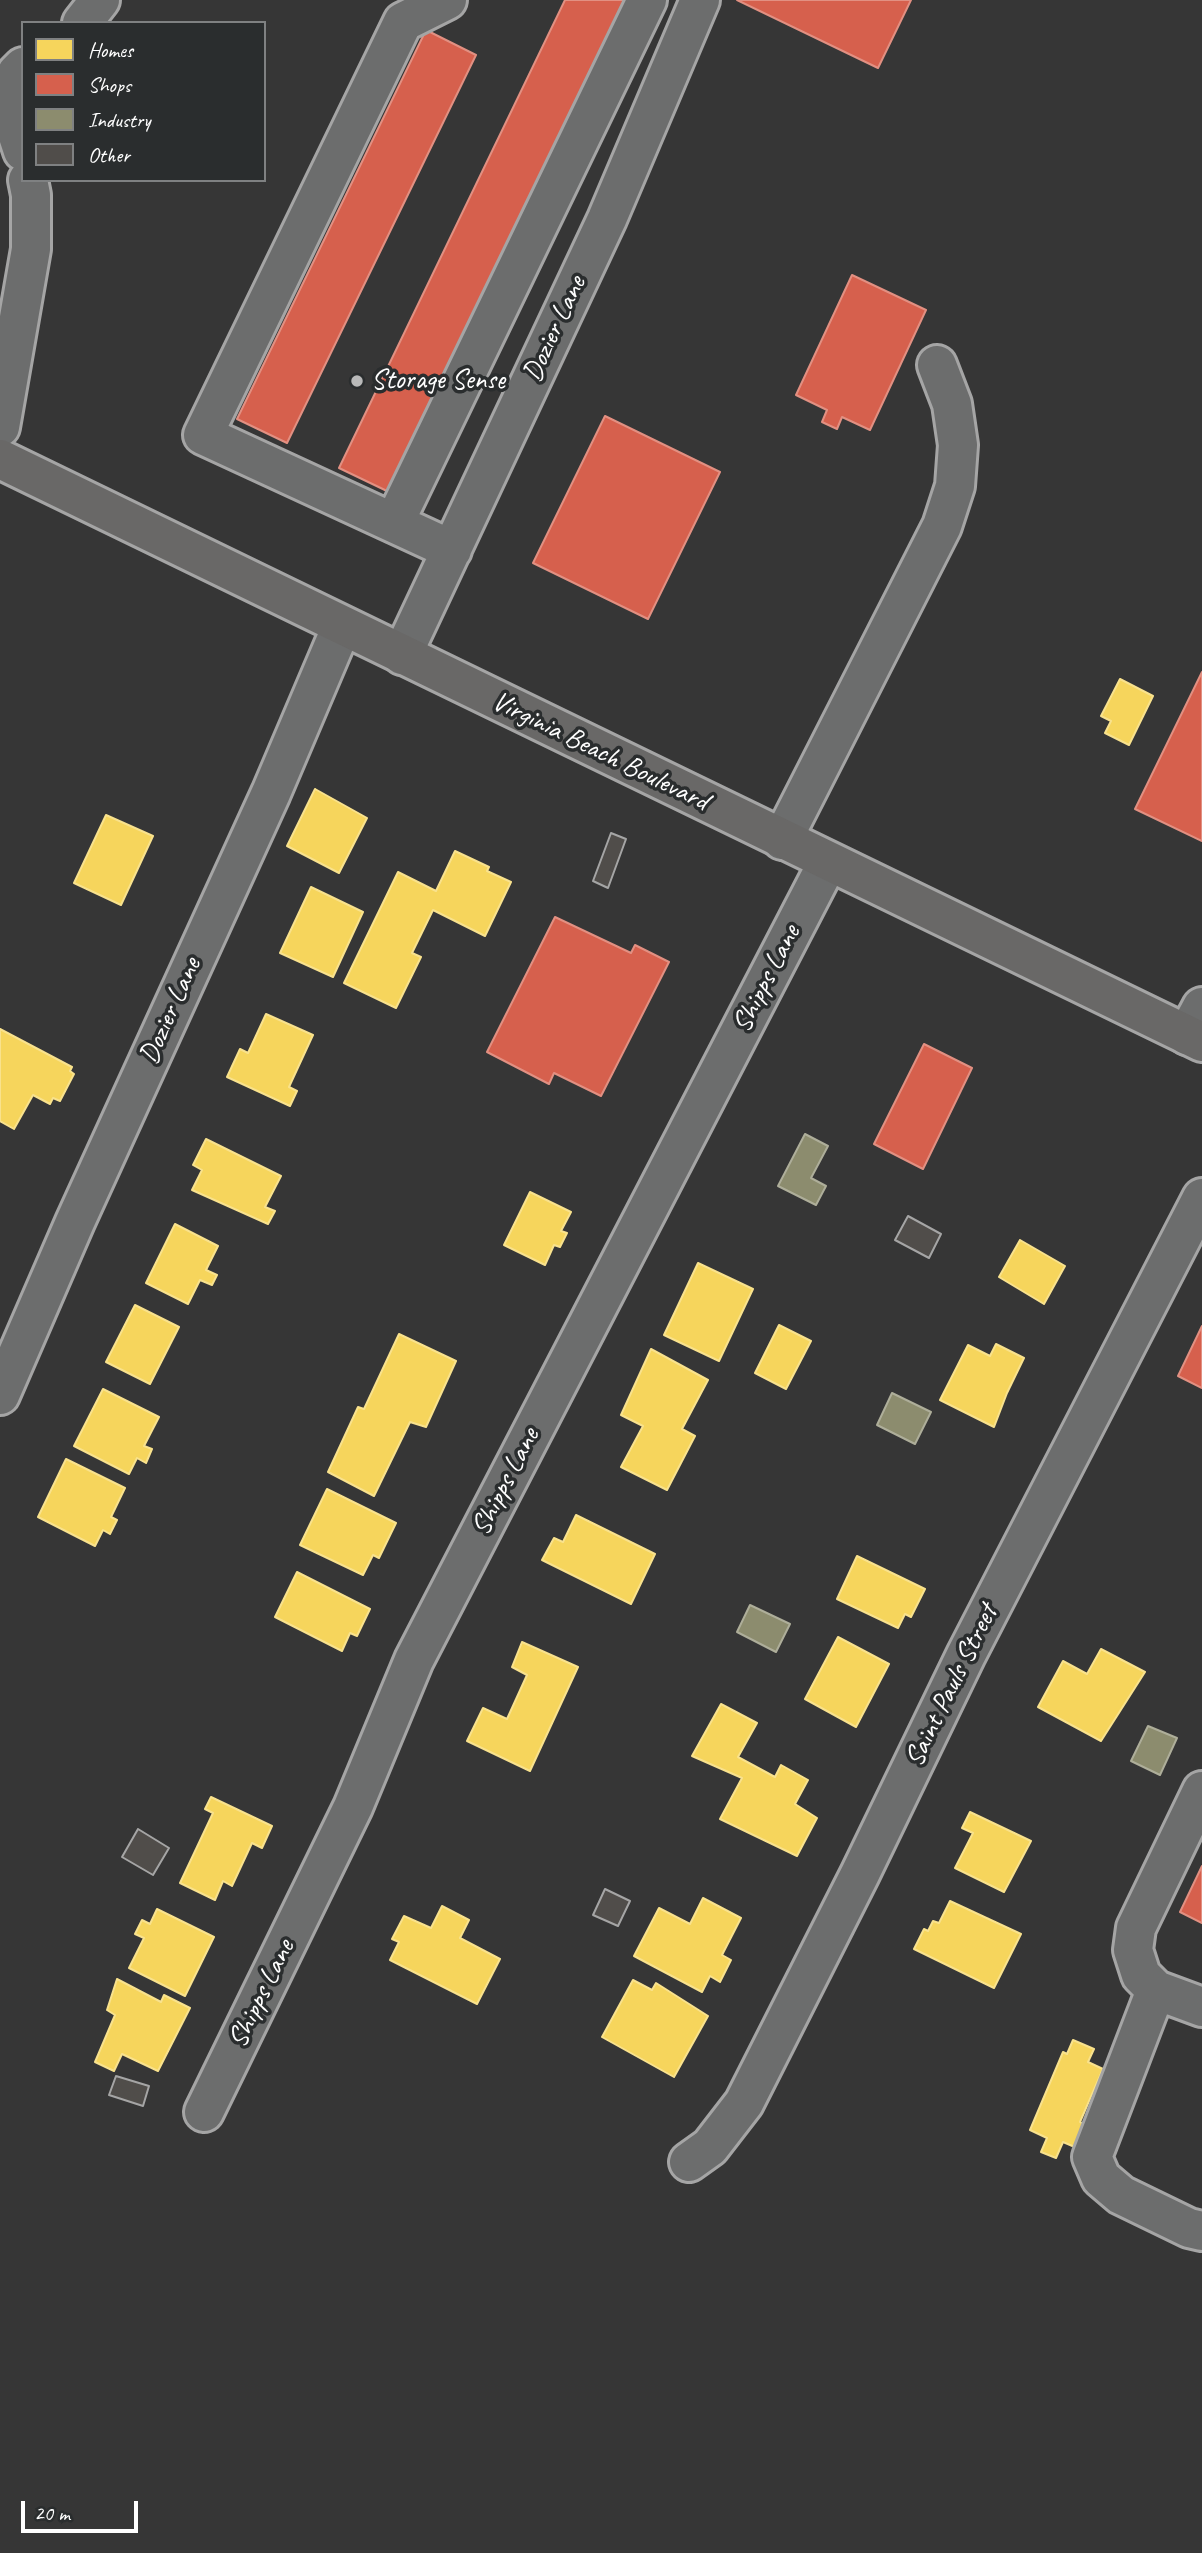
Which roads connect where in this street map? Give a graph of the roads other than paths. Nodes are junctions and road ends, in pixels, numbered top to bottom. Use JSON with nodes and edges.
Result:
{"nodes":[{"id":1,"x":100,"y":0,"type":"edge"},
{"id":2,"x":447,"y":0,"type":"edge"},
{"id":3,"x":647,"y":0,"type":"edge"},
{"id":4,"x":700,"y":0,"type":"edge"},
{"id":5,"x":84,"y":21,"type":"edge"},
{"id":6,"x":21,"y":69,"type":"edge"},
{"id":7,"x":21,"y":145,"type":"edge"},
{"id":8,"x":28,"y":182,"type":"edge"},
{"id":9,"x":937,"y":365,"type":"dead end"},
{"id":10,"x":0,"y":428,"type":"edge"},
{"id":11,"x":0,"y":459,"type":"edge"},
{"id":12,"x":394,"y":523,"type":"junction"},
{"id":13,"x":452,"y":550,"type":"junction"},
{"id":14,"x":342,"y":626,"type":"junction"},
{"id":15,"x":402,"y":655,"type":"junction"},
{"id":16,"x":782,"y":840,"type":"junction"},
{"id":17,"x":828,"y":862,"type":"junction"},
{"id":18,"x":1197,"y":1028,"type":"edge"},
{"id":19,"x":1202,"y":1198,"type":"edge"},
{"id":20,"x":0,"y":1395,"type":"edge"},
{"id":21,"x":1202,"y":1791,"type":"edge"},
{"id":22,"x":1156,"y":1990,"type":"junction"},
{"id":23,"x":1202,"y":2007,"type":"edge"},
{"id":24,"x":204,"y":2112,"type":"dead end"},
{"id":25,"x":689,"y":2162,"type":"dead end"},
{"id":26,"x":1198,"y":2220,"type":"edge"}],
"edges":[{"from":1,"to":5,"type":"street"},
{"from":2,"to":12,"type":"street"},
{"from":3,"to":12,"type":"street"},
{"from":4,"to":13,"type":"street","name":"Dozier Lane"},
{"from":6,"to":7,"type":"street"},
{"from":8,"to":10,"type":"street"},
{"from":9,"to":16,"type":"street"},
{"from":11,"to":14,"type":"main road","name":"Virginia Beach Boulevard"},
{"from":12,"to":13,"type":"street"},
{"from":13,"to":15,"type":"street","name":"Dozier Lane"},
{"from":14,"to":15,"type":"main road","name":"Virginia Beach Boulevard"},
{"from":14,"to":20,"type":"street","name":"Dozier Lane"},
{"from":15,"to":16,"type":"main road","name":"Virginia Beach Boulevard"},
{"from":16,"to":17,"type":"main road","name":"Virginia Beach Boulevard"},
{"from":17,"to":18,"type":"main road","name":"Virginia Beach Boulevard"},
{"from":17,"to":24,"type":"street","name":"Shipps Lane"},
{"from":19,"to":25,"type":"street","name":"Saint Pauls Street"},
{"from":21,"to":22,"type":"street"},
{"from":22,"to":23,"type":"street"},
{"from":22,"to":26,"type":"street"}]}
